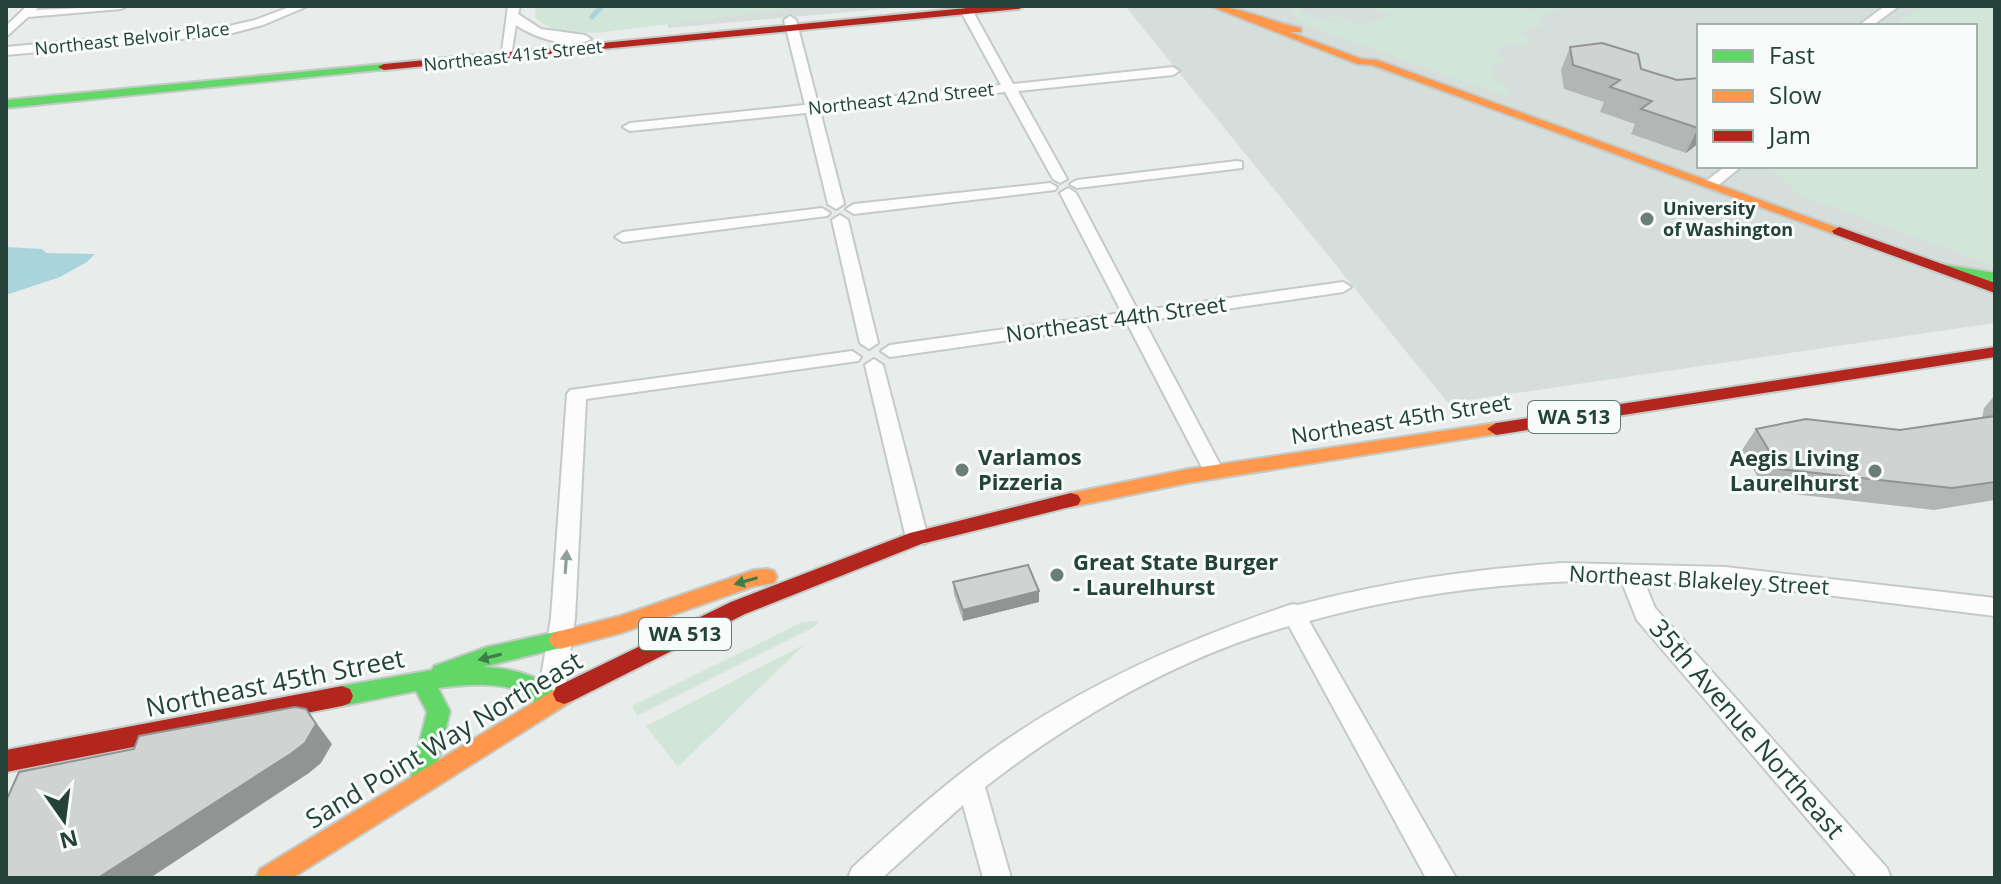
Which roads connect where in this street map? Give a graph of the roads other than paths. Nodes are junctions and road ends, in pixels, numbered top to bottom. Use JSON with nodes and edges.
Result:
{"nodes":[{"id":1,"x":121,"y":6,"type":"edge"},
{"id":2,"x":302,"y":6,"type":"edge"},
{"id":3,"x":942,"y":6,"type":"edge"},
{"id":4,"x":1019,"y":6,"type":"edge"},
{"id":5,"x":1218,"y":6,"type":"edge"},
{"id":6,"x":1893,"y":6,"type":"edge"},
{"id":7,"x":965,"y":8,"type":"edge"},
{"id":8,"x":29,"y":10,"type":"edge"},
{"id":9,"x":514,"y":11,"type":"edge"},
{"id":10,"x":791,"y":24,"type":"junction"},
{"id":11,"x":1867,"y":24,"type":"edge"},
{"id":12,"x":6,"y":33,"type":"edge"},
{"id":13,"x":585,"y":39,"type":"junction"},
{"id":14,"x":6,"y":51,"type":"edge"},
{"id":15,"x":506,"y":52,"type":"junction"},
{"id":16,"x":1173,"y":71,"type":"dead end"},
{"id":17,"x":1010,"y":88,"type":"junction"},
{"id":18,"x":6,"y":95,"type":"edge"},
{"id":19,"x":6,"y":104,"type":"edge"},
{"id":20,"x":812,"y":108,"type":"junction"},
{"id":21,"x":630,"y":127,"type":"dead end"},
{"id":22,"x":1237,"y":165,"type":"dead end"},
{"id":23,"x":1732,"y":168,"type":"edge"},
{"id":24,"x":1711,"y":184,"type":"junction"},
{"id":25,"x":1064,"y":186,"type":"junction"},
{"id":26,"x":838,"y":212,"type":"junction"},
{"id":27,"x":623,"y":237,"type":"dead end"},
{"id":28,"x":1941,"y":268,"type":"junction"},
{"id":29,"x":1995,"y":278,"type":"edge"},
{"id":30,"x":1343,"y":287,"type":"dead end"},
{"id":31,"x":1995,"y":288,"type":"edge"},
{"id":32,"x":1133,"y":317,"type":"junction"},
{"id":33,"x":869,"y":343,"type":"junction"},
{"id":34,"x":1995,"y":352,"type":"edge"},
{"id":35,"x":1968,"y":356,"type":"junction"},
{"id":36,"x":852,"y":357,"type":"junction"},
{"id":37,"x":882,"y":358,"type":"junction"},
{"id":38,"x":1995,"y":358,"type":"edge"},
{"id":39,"x":1214,"y":472,"type":"junction"},
{"id":40,"x":917,"y":538,"type":"junction"},
{"id":41,"x":1629,"y":572,"type":"junction"},
{"id":42,"x":823,"y":573,"type":"junction"},
{"id":43,"x":1995,"y":607,"type":"edge"},
{"id":44,"x":1293,"y":613,"type":"junction"},
{"id":45,"x":560,"y":640,"type":"junction"},
{"id":46,"x":422,"y":681,"type":"junction"},
{"id":47,"x":550,"y":701,"type":"junction"},
{"id":48,"x":6,"y":761,"type":"edge"},
{"id":49,"x":422,"y":780,"type":"junction"},
{"id":50,"x":970,"y":782,"type":"junction"},
{"id":51,"x":269,"y":878,"type":"edge"},
{"id":52,"x":862,"y":878,"type":"edge"},
{"id":53,"x":997,"y":878,"type":"edge"},
{"id":54,"x":1442,"y":878,"type":"edge"},
{"id":55,"x":1877,"y":878,"type":"edge"}],
"edges":[{"from":1,"to":8,"type":"street"},
{"from":2,"to":14,"type":"street","name":"Northeast Belvoir Place"},
{"from":3,"to":10,"type":"street","name":"Northeast 41st Street"},
{"from":4,"to":7,"type":"street","name":"Northeast 41st Street"},
{"from":5,"to":24,"type":"street"},
{"from":6,"to":11,"type":"street"},
{"from":7,"to":10,"type":"street","name":"Northeast 41st Street"},
{"from":7,"to":17,"type":"street"},
{"from":8,"to":12,"type":"street"},
{"from":9,"to":13,"type":"street"},
{"from":9,"to":15,"type":"street"},
{"from":10,"to":13,"type":"street","name":"Northeast 41st Street"},
{"from":10,"to":15,"type":"street","name":"Northeast 41st Street"},
{"from":10,"to":20,"type":"street"},
{"from":13,"to":15,"type":"street","name":"Northeast 41st Street"},
{"from":15,"to":18,"type":"street","name":"Northeast 41st Street"},
{"from":15,"to":19,"type":"street","name":"Northeast 41st Street"},
{"from":16,"to":17,"type":"street","name":"Northeast 42nd Street"},
{"from":17,"to":20,"type":"street","name":"Northeast 42nd Street"},
{"from":17,"to":25,"type":"street"},
{"from":20,"to":21,"type":"street","name":"Northeast 42nd Street"},
{"from":20,"to":26,"type":"street"},
{"from":22,"to":25,"type":"street"},
{"from":23,"to":24,"type":"street"},
{"from":24,"to":28,"type":"street"},
{"from":25,"to":26,"type":"street"},
{"from":25,"to":32,"type":"street"},
{"from":26,"to":27,"type":"street"},
{"from":26,"to":33,"type":"street"},
{"from":28,"to":29,"type":"street"},
{"from":28,"to":31,"type":"street"},
{"from":30,"to":32,"type":"street","name":"Northeast 44th Street"},
{"from":32,"to":37,"type":"street","name":"Northeast 44th Street"},
{"from":32,"to":39,"type":"street"},
{"from":33,"to":36,"type":"street"},
{"from":33,"to":37,"type":"street"},
{"from":34,"to":35,"type":"street","name":"Northeast 45th Street","number":"WA 513"},
{"from":35,"to":38,"type":"street"},
{"from":35,"to":39,"type":"street","name":"Northeast 45th Street","number":"WA 513"},
{"from":36,"to":37,"type":"street"},
{"from":45,"to":36,"type":"street","one_way":true},
{"from":37,"to":40,"type":"street"},
{"from":39,"to":40,"type":"street","name":"Northeast 45th Street","number":"WA 513"},
{"from":40,"to":42,"type":"street","name":"Northeast 45th Street","number":"WA 513"},
{"from":41,"to":43,"type":"street","name":"Northeast Blakeley Street"},
{"from":41,"to":44,"type":"street","name":"Northeast Blakeley Street"},
{"from":41,"to":55,"type":"street","name":"35th Avenue Northeast"},
{"from":42,"to":45,"type":"street","one_way":true},
{"from":42,"to":47,"type":"street","name":"Sand Point Way Northeast","number":"WA 513"},
{"from":44,"to":50,"type":"street","name":"Northeast Blakeley Street"},
{"from":44,"to":54,"type":"street"},
{"from":45,"to":46,"type":"street","one_way":true},
{"from":45,"to":47,"type":"street"},
{"from":46,"to":47,"type":"street","name":"Northeast 45th Street"},
{"from":46,"to":48,"type":"street","name":"Northeast 45th Street"},
{"from":46,"to":49,"type":"street"},
{"from":47,"to":49,"type":"street","name":"Sand Point Way Northeast","number":"WA 513"},
{"from":49,"to":51,"type":"street","name":"Sand Point Way Northeast","number":"WA 513"},
{"from":50,"to":52,"type":"street","name":"Northeast Blakeley Street"},
{"from":50,"to":53,"type":"street"}]}
